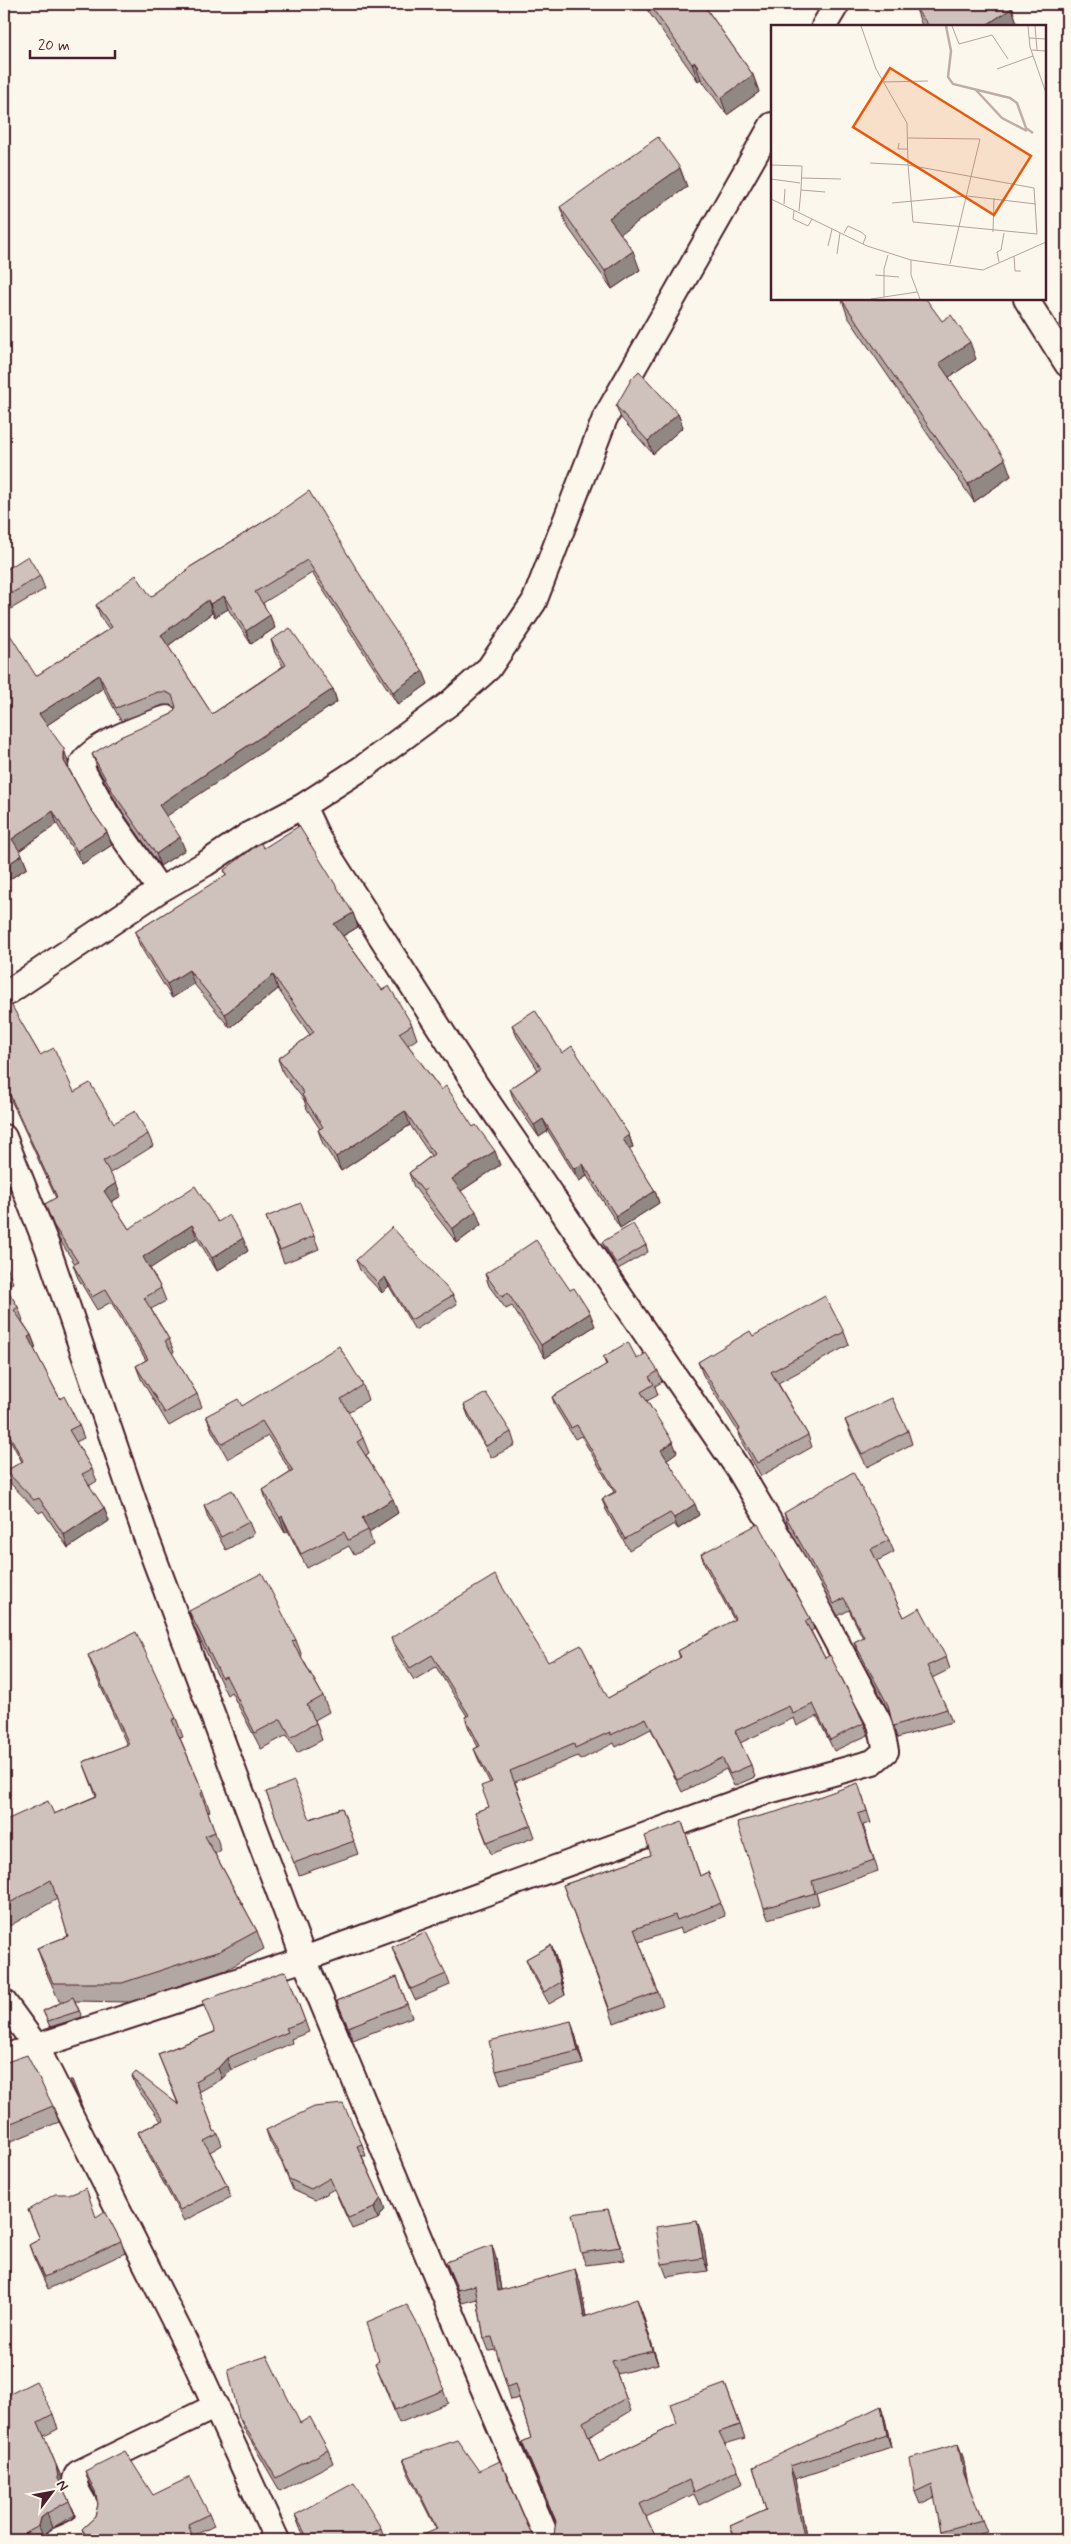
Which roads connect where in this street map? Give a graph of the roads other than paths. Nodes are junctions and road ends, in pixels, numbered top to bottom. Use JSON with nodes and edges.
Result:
{"nodes":[{"id":1,"x":771,"y":127,"type":"edge"},
{"id":2,"x":1027,"y":300,"type":"edge"},
{"id":3,"x":1067,"y":364,"type":"edge"},
{"id":4,"x":167,"y":718,"type":"edge"},
{"id":5,"x":303,"y":806,"type":"junction"},
{"id":6,"x":160,"y":890,"type":"junction"},
{"id":7,"x":4,"y":995,"type":"edge"},
{"id":8,"x":4,"y":1137,"type":"edge"},
{"id":9,"x":304,"y":1959,"type":"junction"},
{"id":10,"x":4,"y":2002,"type":"edge"},
{"id":11,"x":36,"y":2046,"type":"junction"},
{"id":12,"x":4,"y":2057,"type":"edge"},
{"id":13,"x":216,"y":2406,"type":"junction"},
{"id":14,"x":58,"y":2540,"type":"edge"},
{"id":15,"x":278,"y":2540,"type":"edge"},
{"id":16,"x":548,"y":2540,"type":"edge"}],
"edges":[{"from":1,"to":5,"type":"street"},
{"from":2,"to":3,"type":"street"},
{"from":4,"to":6,"type":"street"},
{"from":5,"to":6,"type":"street"},
{"from":5,"to":9,"type":"street"},
{"from":6,"to":7,"type":"street"},
{"from":8,"to":9,"type":"street"},
{"from":9,"to":11,"type":"street"},
{"from":9,"to":16,"type":"street"},
{"from":10,"to":11,"type":"street"},
{"from":11,"to":12,"type":"street"},
{"from":11,"to":13,"type":"street"},
{"from":13,"to":14,"type":"street"},
{"from":13,"to":15,"type":"street"}]}
